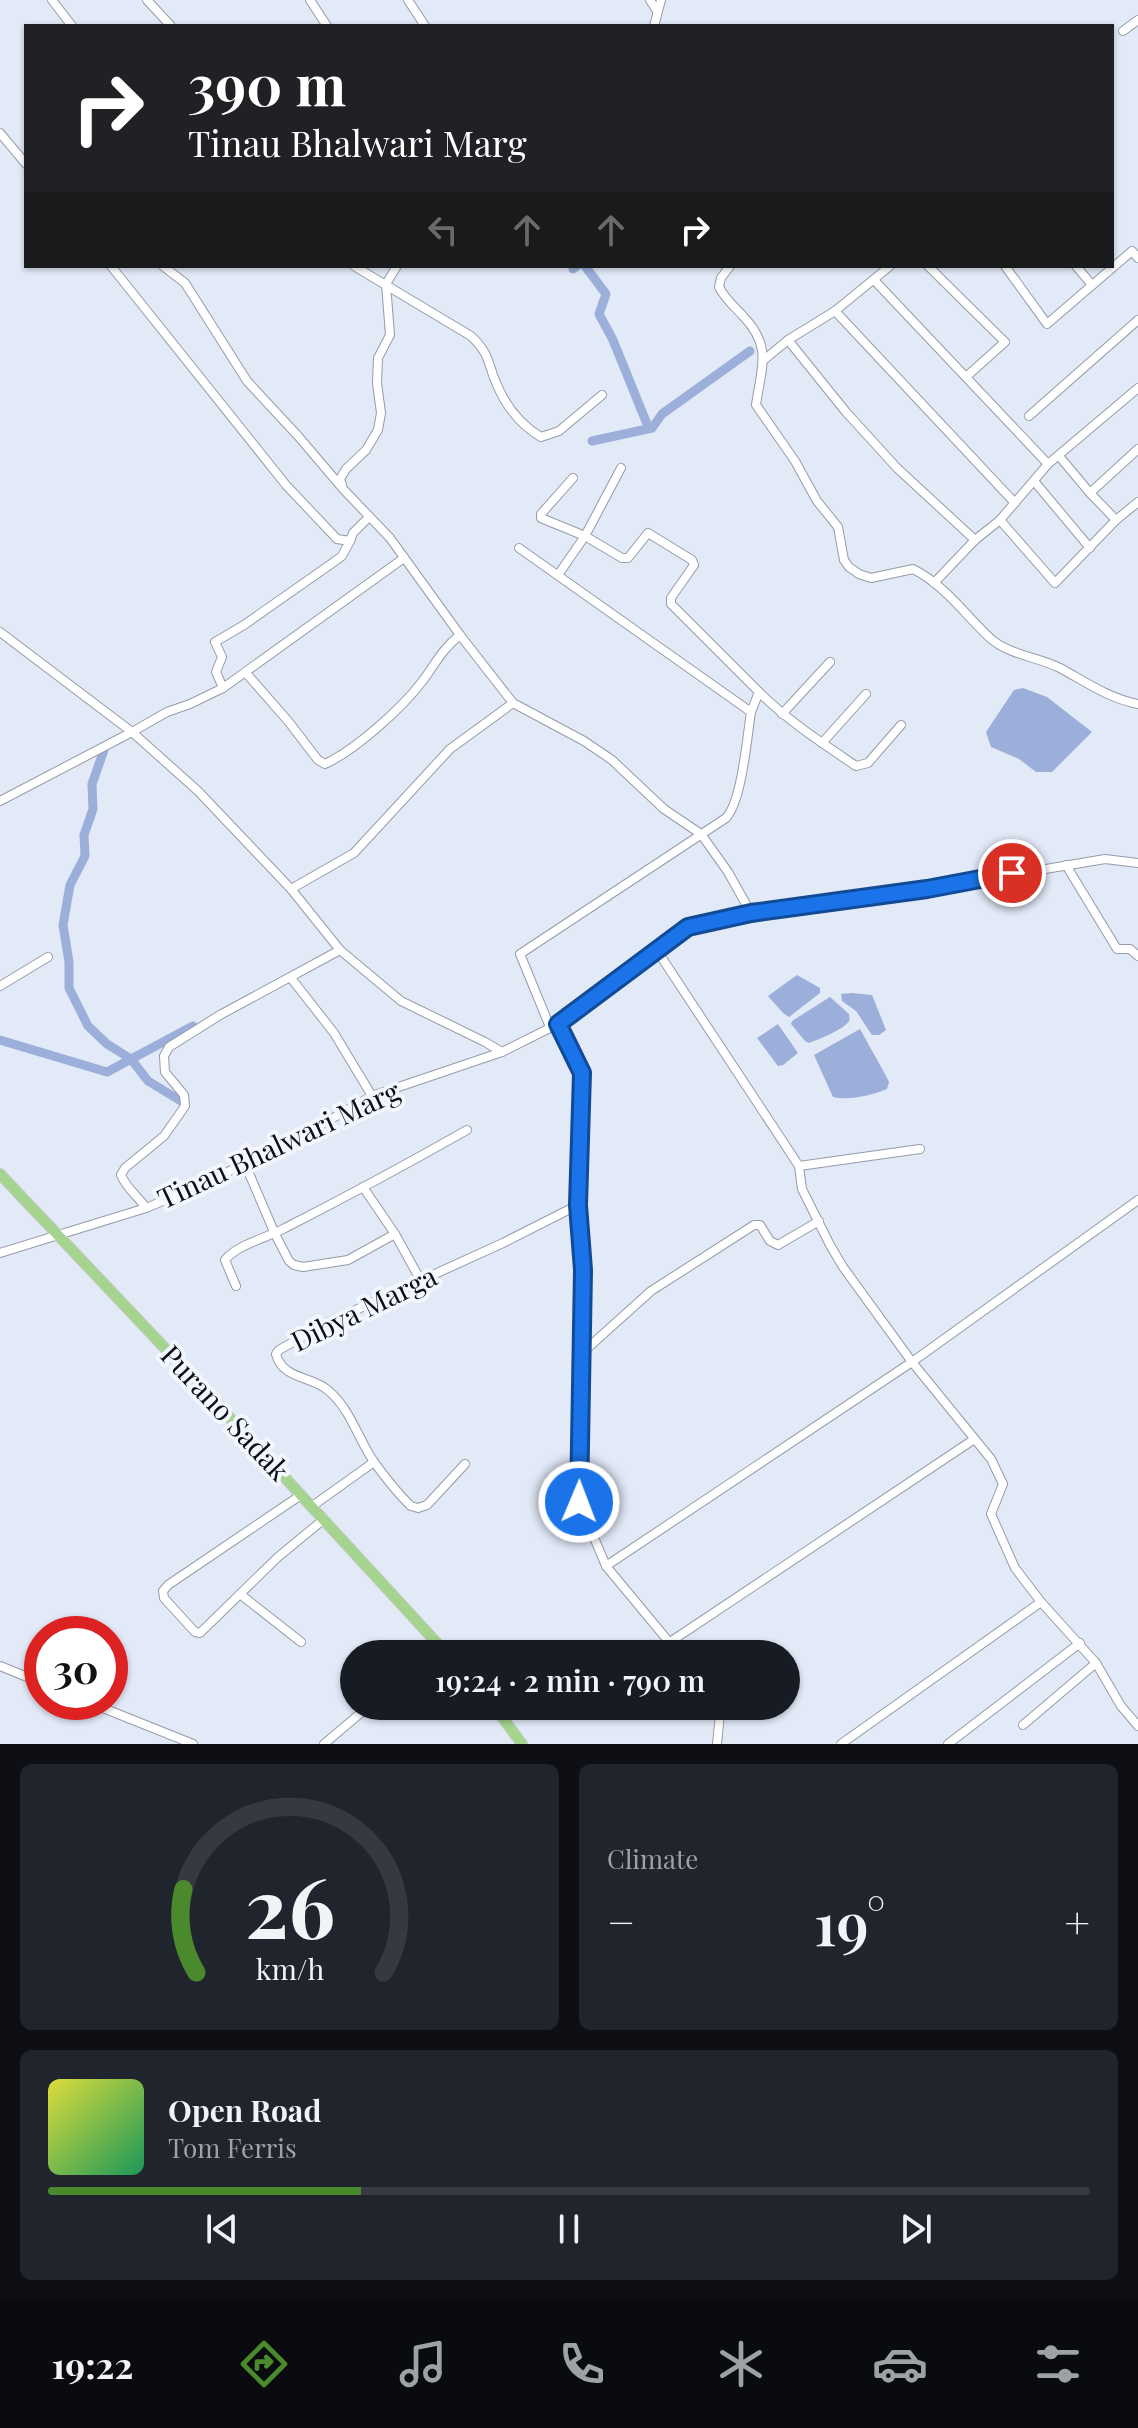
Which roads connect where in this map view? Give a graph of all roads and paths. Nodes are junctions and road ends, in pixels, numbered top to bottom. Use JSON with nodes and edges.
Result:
{"nodes":[{"id":1,"x":52,"y":0,"type":"edge"},
{"id":2,"x":147,"y":0,"type":"edge"},
{"id":3,"x":310,"y":0,"type":"edge"},
{"id":4,"x":408,"y":0,"type":"edge"},
{"id":5,"x":650,"y":0,"type":"edge"},
{"id":6,"x":661,"y":0,"type":"edge"},
{"id":7,"x":657,"y":11,"type":"junction"},
{"id":8,"x":1138,"y":20,"type":"edge"},
{"id":9,"x":70,"y":24,"type":"edge"},
{"id":10,"x":169,"y":24,"type":"edge"},
{"id":11,"x":326,"y":24,"type":"edge"},
{"id":12,"x":424,"y":24,"type":"edge"},
{"id":13,"x":654,"y":24,"type":"edge"},
{"id":14,"x":1123,"y":31,"type":"dead end"},
{"id":15,"x":0,"y":133,"type":"edge"},
{"id":16,"x":24,"y":162,"type":"edge"},
{"id":17,"x":1138,"y":258,"type":"edge"},
{"id":18,"x":1114,"y":266,"type":"edge"},
{"id":19,"x":113,"y":268,"type":"edge"},
{"id":20,"x":166,"y":268,"type":"edge"},
{"id":21,"x":358,"y":268,"type":"edge"},
{"id":22,"x":396,"y":268,"type":"edge"},
{"id":23,"x":728,"y":268,"type":"edge"},
{"id":24,"x":888,"y":268,"type":"edge"},
{"id":25,"x":930,"y":268,"type":"edge"},
{"id":26,"x":1006,"y":268,"type":"edge"},
{"id":27,"x":1078,"y":268,"type":"edge"},
{"id":28,"x":1112,"y":268,"type":"edge"},
{"id":29,"x":874,"y":280,"type":"junction"},
{"id":30,"x":386,"y":284,"type":"junction"},
{"id":31,"x":1092,"y":285,"type":"junction"},
{"id":32,"x":835,"y":311,"type":"junction"},
{"id":33,"x":1138,"y":320,"type":"edge"},
{"id":34,"x":788,"y":340,"type":"junction"},
{"id":35,"x":765,"y":359,"type":"junction"},
{"id":36,"x":967,"y":376,"type":"junction"},
{"id":37,"x":1138,"y":388,"type":"edge"},
{"id":38,"x":602,"y":395,"type":"dead end"},
{"id":39,"x":1029,"y":416,"type":"dead end"},
{"id":40,"x":1138,"y":449,"type":"edge"},
{"id":41,"x":1059,"y":456,"type":"junction"},
{"id":42,"x":1048,"y":464,"type":"junction"},
{"id":43,"x":621,"y":468,"type":"dead end"},
{"id":44,"x":573,"y":478,"type":"dead end"},
{"id":45,"x":1034,"y":481,"type":"junction"},
{"id":46,"x":344,"y":490,"type":"junction"},
{"id":47,"x":1090,"y":493,"type":"junction"},
{"id":48,"x":1138,"y":502,"type":"edge"},
{"id":49,"x":1015,"y":503,"type":"junction"},
{"id":50,"x":369,"y":517,"type":"junction"},
{"id":51,"x":1000,"y":520,"type":"junction"},
{"id":52,"x":1116,"y":520,"type":"junction"},
{"id":53,"x":585,"y":536,"type":"junction"},
{"id":54,"x":975,"y":540,"type":"junction"},
{"id":55,"x":350,"y":541,"type":"junction"},
{"id":56,"x":519,"y":548,"type":"dead end"},
{"id":57,"x":1090,"y":548,"type":"junction"},
{"id":58,"x":404,"y":558,"type":"junction"},
{"id":59,"x":558,"y":575,"type":"junction"},
{"id":60,"x":934,"y":583,"type":"junction"},
{"id":61,"x":0,"y":632,"type":"edge"},
{"id":62,"x":460,"y":635,"type":"junction"},
{"id":63,"x":830,"y":662,"type":"dead end"},
{"id":64,"x":246,"y":673,"type":"junction"},
{"id":65,"x":223,"y":688,"type":"junction"},
{"id":66,"x":759,"y":692,"type":"junction"},
{"id":67,"x":866,"y":694,"type":"dead end"},
{"id":68,"x":513,"y":703,"type":"junction"},
{"id":69,"x":1138,"y":704,"type":"edge"},
{"id":70,"x":751,"y":712,"type":"junction"},
{"id":71,"x":782,"y":714,"type":"junction"},
{"id":72,"x":901,"y":725,"type":"dead end"},
{"id":73,"x":132,"y":732,"type":"junction"},
{"id":74,"x":822,"y":743,"type":"junction"},
{"id":75,"x":0,"y":801,"type":"edge"},
{"id":76,"x":701,"y":834,"type":"junction"},
{"id":77,"x":1138,"y":863,"type":"edge"},
{"id":78,"x":1066,"y":865,"type":"junction"},
{"id":79,"x":291,"y":889,"type":"junction"},
{"id":80,"x":751,"y":913,"type":"junction"},
{"id":81,"x":656,"y":949,"type":"junction"},
{"id":82,"x":340,"y":950,"type":"junction"},
{"id":83,"x":1138,"y":956,"type":"edge"},
{"id":84,"x":48,"y":957,"type":"dead end"},
{"id":85,"x":291,"y":978,"type":"junction"},
{"id":86,"x":0,"y":986,"type":"edge"},
{"id":87,"x":554,"y":1026,"type":"junction"},
{"id":88,"x":502,"y":1052,"type":"junction"},
{"id":89,"x":372,"y":1096,"type":"junction"},
{"id":90,"x":467,"y":1130,"type":"dead end"},
{"id":91,"x":920,"y":1149,"type":"dead end"},
{"id":92,"x":245,"y":1164,"type":"junction"},
{"id":93,"x":799,"y":1166,"type":"junction"},
{"id":94,"x":0,"y":1174,"type":"edge"},
{"id":95,"x":363,"y":1187,"type":"junction"},
{"id":96,"x":1138,"y":1200,"type":"edge"},
{"id":97,"x":578,"y":1205,"type":"junction"},
{"id":98,"x":146,"y":1208,"type":"junction"},
{"id":99,"x":819,"y":1221,"type":"junction"},
{"id":100,"x":59,"y":1234,"type":"junction"},
{"id":101,"x":275,"y":1234,"type":"junction"},
{"id":102,"x":395,"y":1234,"type":"junction"},
{"id":103,"x":0,"y":1253,"type":"edge"},
{"id":104,"x":421,"y":1281,"type":"junction"},
{"id":105,"x":236,"y":1286,"type":"dead end"},
{"id":106,"x":581,"y":1354,"type":"junction"},
{"id":107,"x":912,"y":1362,"type":"junction"},
{"id":108,"x":973,"y":1440,"type":"junction"},
{"id":109,"x":374,"y":1462,"type":"junction"},
{"id":110,"x":465,"y":1464,"type":"dead end"},
{"id":111,"x":301,"y":1495,"type":"junction"},
{"id":112,"x":311,"y":1507,"type":"junction"},
{"id":113,"x":323,"y":1520,"type":"junction"},
{"id":114,"x":606,"y":1566,"type":"junction"},
{"id":115,"x":240,"y":1594,"type":"junction"},
{"id":116,"x":1041,"y":1602,"type":"junction"},
{"id":117,"x":429,"y":1640,"type":"edge"},
{"id":118,"x":668,"y":1640,"type":"edge"},
{"id":119,"x":673,"y":1640,"type":"edge"},
{"id":120,"x":301,"y":1642,"type":"dead end"},
{"id":121,"x":1080,"y":1643,"type":"junction"},
{"id":122,"x":1096,"y":1663,"type":"junction"},
{"id":123,"x":0,"y":1666,"type":"edge"},
{"id":124,"x":24,"y":1676,"type":"edge"},
{"id":125,"x":128,"y":1718,"type":"edge"},
{"id":126,"x":352,"y":1720,"type":"edge"},
{"id":127,"x":502,"y":1720,"type":"edge"},
{"id":128,"x":719,"y":1720,"type":"edge"},
{"id":129,"x":1023,"y":1725,"type":"dead end"},
{"id":130,"x":1138,"y":1726,"type":"edge"},
{"id":131,"x":515,"y":1742,"type":"edge"},
{"id":132,"x":193,"y":1744,"type":"edge"},
{"id":133,"x":324,"y":1744,"type":"edge"},
{"id":134,"x":717,"y":1744,"type":"edge"},
{"id":135,"x":841,"y":1744,"type":"edge"},
{"id":136,"x":948,"y":1744,"type":"edge"}],
"edges":[{"from":1,"to":9,"type":"street"},
{"from":2,"to":10,"type":"street"},
{"from":3,"to":11,"type":"street"},
{"from":4,"to":12,"type":"street"},
{"from":5,"to":7,"type":"street"},
{"from":6,"to":7,"type":"street"},
{"from":7,"to":13,"type":"street"},
{"from":8,"to":14,"type":"street"},
{"from":15,"to":16,"type":"street"},
{"from":17,"to":18,"type":"street"},
{"from":19,"to":55,"type":"street"},
{"from":20,"to":46,"type":"street"},
{"from":21,"to":30,"type":"street"},
{"from":22,"to":30,"type":"street"},
{"from":23,"to":35,"type":"street"},
{"from":24,"to":29,"type":"street"},
{"from":25,"to":36,"type":"street"},
{"from":26,"to":31,"type":"street"},
{"from":27,"to":31,"type":"street"},
{"from":28,"to":31,"type":"street"},
{"from":29,"to":32,"type":"street"},
{"from":29,"to":36,"type":"street"},
{"from":30,"to":38,"type":"street"},
{"from":30,"to":46,"type":"street"},
{"from":32,"to":34,"type":"street"},
{"from":32,"to":49,"type":"street"},
{"from":33,"to":39,"type":"street"},
{"from":34,"to":35,"type":"street"},
{"from":34,"to":54,"type":"street"},
{"from":35,"to":60,"type":"street"},
{"from":36,"to":42,"type":"street"},
{"from":37,"to":41,"type":"street"},
{"from":40,"to":47,"type":"street"},
{"from":41,"to":42,"type":"street"},
{"from":41,"to":47,"type":"street"},
{"from":42,"to":45,"type":"street"},
{"from":43,"to":53,"type":"street"},
{"from":44,"to":53,"type":"street"},
{"from":45,"to":49,"type":"street"},
{"from":45,"to":57,"type":"street"},
{"from":46,"to":50,"type":"street"},
{"from":47,"to":52,"type":"street"},
{"from":48,"to":52,"type":"street"},
{"from":49,"to":51,"type":"street"},
{"from":50,"to":55,"type":"street"},
{"from":50,"to":58,"type":"street"},
{"from":51,"to":54,"type":"street"},
{"from":51,"to":57,"type":"street"},
{"from":52,"to":57,"type":"street"},
{"from":53,"to":59,"type":"street"},
{"from":53,"to":66,"type":"street"},
{"from":54,"to":60,"type":"street"},
{"from":55,"to":65,"type":"street"},
{"from":56,"to":59,"type":"street"},
{"from":58,"to":62,"type":"street"},
{"from":58,"to":64,"type":"street"},
{"from":59,"to":70,"type":"street"},
{"from":60,"to":69,"type":"street"},
{"from":61,"to":73,"type":"street"},
{"from":62,"to":64,"type":"street"},
{"from":62,"to":68,"type":"street"},
{"from":63,"to":71,"type":"street"},
{"from":64,"to":65,"type":"street"},
{"from":65,"to":73,"type":"street"},
{"from":66,"to":70,"type":"street"},
{"from":66,"to":71,"type":"street"},
{"from":67,"to":74,"type":"street"},
{"from":68,"to":76,"type":"street"},
{"from":68,"to":79,"type":"street"},
{"from":70,"to":76,"type":"street"},
{"from":71,"to":74,"type":"street"},
{"from":72,"to":74,"type":"street"},
{"from":73,"to":75,"type":"street"},
{"from":73,"to":79,"type":"street"},
{"from":76,"to":80,"type":"street"},
{"from":76,"to":87,"type":"street"},
{"from":77,"to":78,"type":"street","name":"Tinau Bhalwari Marg"},
{"from":78,"to":80,"type":"street","name":"Tinau Bhalwari Marg"},
{"from":78,"to":83,"type":"street"},
{"from":79,"to":82,"type":"street"},
{"from":80,"to":81,"type":"street","name":"Tinau Bhalwari Marg"},
{"from":81,"to":87,"type":"street","name":"Tinau Bhalwari Marg"},
{"from":81,"to":93,"type":"street"},
{"from":82,"to":85,"type":"street"},
{"from":82,"to":88,"type":"street"},
{"from":84,"to":86,"type":"street"},
{"from":85,"to":89,"type":"street"},
{"from":85,"to":98,"type":"street"},
{"from":87,"to":88,"type":"street","name":"Tinau Bhalwari Marg"},
{"from":87,"to":97,"type":"street"},
{"from":88,"to":89,"type":"street","name":"Tinau Bhalwari Marg"},
{"from":89,"to":92,"type":"street","name":"Tinau Bhalwari Marg"},
{"from":90,"to":95,"type":"street"},
{"from":91,"to":93,"type":"street"},
{"from":92,"to":98,"type":"street","name":"Tinau Bhalwari Marg"},
{"from":92,"to":101,"type":"street"},
{"from":93,"to":99,"type":"street"},
{"from":94,"to":100,"type":"main road","name":"Purano Sadak"},
{"from":95,"to":101,"type":"street"},
{"from":95,"to":102,"type":"street"},
{"from":96,"to":107,"type":"street"},
{"from":97,"to":104,"type":"street","name":"Dibya Marga"},
{"from":97,"to":106,"type":"street"},
{"from":98,"to":100,"type":"street","name":"Tinau Bhalwari Marg"},
{"from":99,"to":106,"type":"street"},
{"from":99,"to":107,"type":"street"},
{"from":100,"to":103,"type":"street","name":"Tinau Bhalwari Marg"},
{"from":100,"to":111,"type":"main road","name":"Purano Sadak"},
{"from":101,"to":102,"type":"street"},
{"from":101,"to":105,"type":"street"},
{"from":102,"to":104,"type":"street"},
{"from":104,"to":109,"type":"street","name":"Dibya Marga"},
{"from":106,"to":114,"type":"street"},
{"from":107,"to":108,"type":"street"},
{"from":107,"to":114,"type":"street"},
{"from":108,"to":116,"type":"street"},
{"from":108,"to":119,"type":"street"},
{"from":109,"to":110,"type":"street","name":"Dibya Marga"},
{"from":109,"to":112,"type":"street"},
{"from":111,"to":112,"type":"main road","name":"Purano Sadak"},
{"from":111,"to":115,"type":"street"},
{"from":112,"to":113,"type":"main road","name":"Purano Sadak"},
{"from":113,"to":115,"type":"street"},
{"from":113,"to":117,"type":"main road","name":"Purano Sadak"},
{"from":114,"to":118,"type":"street"},
{"from":115,"to":120,"type":"street"},
{"from":116,"to":121,"type":"street"},
{"from":116,"to":135,"type":"street"},
{"from":121,"to":122,"type":"street"},
{"from":121,"to":136,"type":"street"},
{"from":122,"to":129,"type":"street"},
{"from":122,"to":130,"type":"street"},
{"from":123,"to":124,"type":"street"},
{"from":125,"to":132,"type":"street"},
{"from":126,"to":133,"type":"street"},
{"from":127,"to":131,"type":"main road"},
{"from":128,"to":134,"type":"street"}]}
